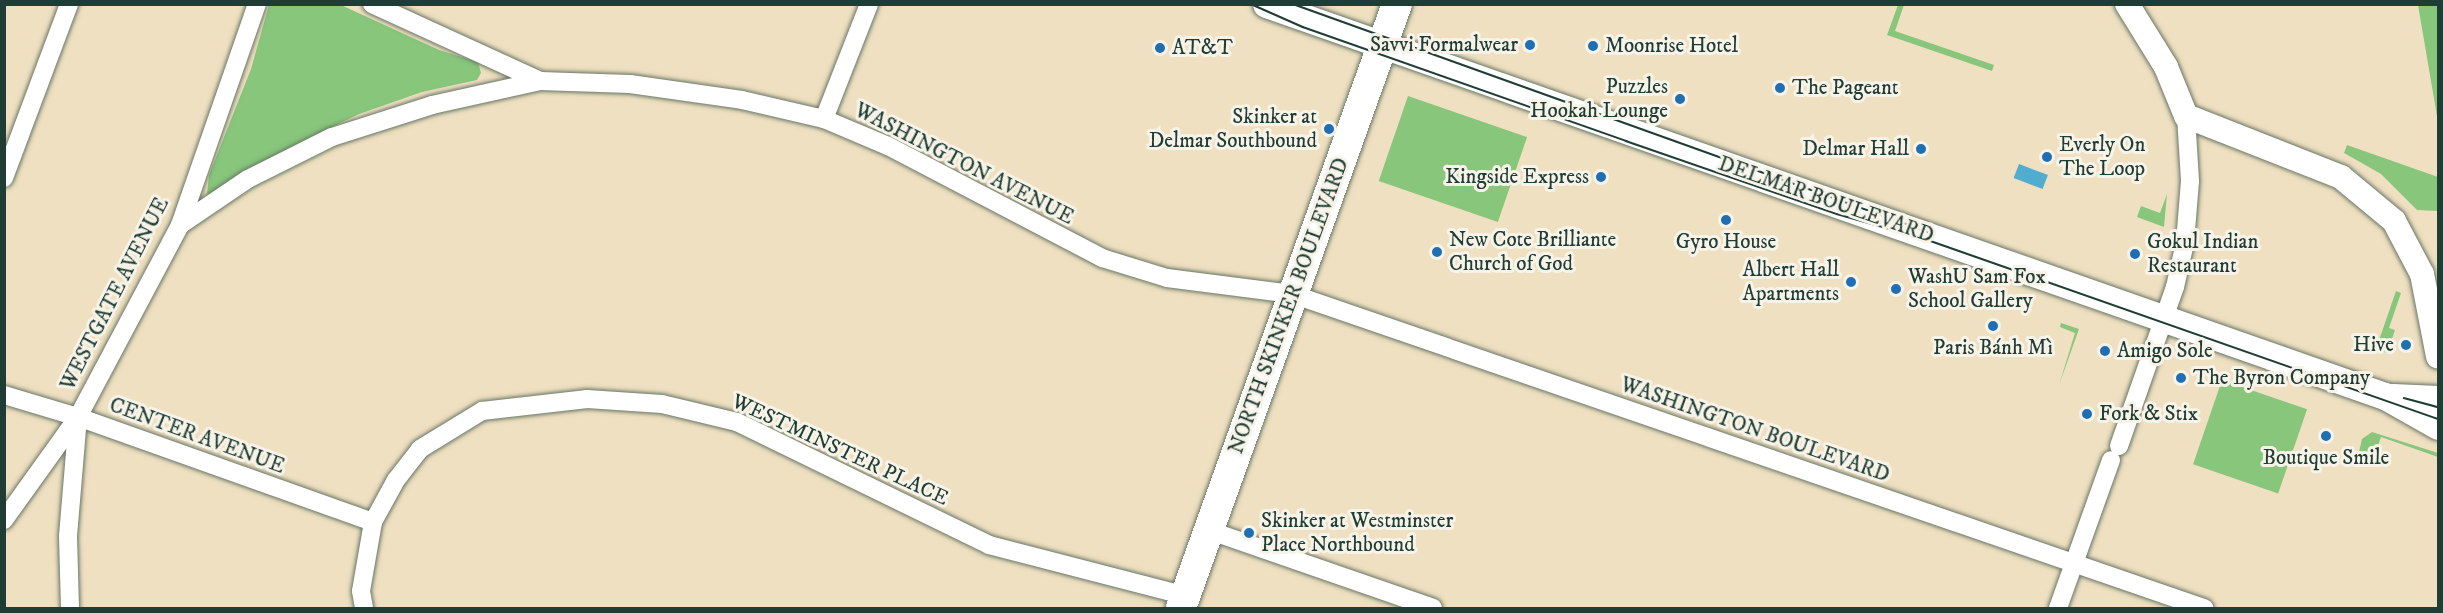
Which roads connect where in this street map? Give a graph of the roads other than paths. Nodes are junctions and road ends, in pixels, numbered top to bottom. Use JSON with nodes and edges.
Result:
{"nodes":[{"id":1,"x":69,"y":4,"type":"edge"},
{"id":2,"x":257,"y":4,"type":"edge"},
{"id":3,"x":372,"y":4,"type":"edge"},
{"id":4,"x":869,"y":4,"type":"edge"},
{"id":5,"x":1266,"y":4,"type":"edge"},
{"id":6,"x":1396,"y":4,"type":"edge"},
{"id":7,"x":2127,"y":4,"type":"edge"},
{"id":8,"x":1382,"y":44,"type":"junction"},
{"id":9,"x":540,"y":81,"type":"junction"},
{"id":10,"x":2186,"y":116,"type":"junction"},
{"id":11,"x":824,"y":119,"type":"junction"},
{"id":12,"x":4,"y":178,"type":"edge"},
{"id":13,"x":180,"y":225,"type":"junction"},
{"id":14,"x":1292,"y":294,"type":"junction"},
{"id":15,"x":2164,"y":317,"type":"junction"},
{"id":16,"x":2439,"y":356,"type":"edge"},
{"id":17,"x":4,"y":394,"type":"edge"},
{"id":18,"x":2385,"y":396,"type":"junction"},
{"id":19,"x":2439,"y":399,"type":"edge"},
{"id":20,"x":78,"y":417,"type":"junction"},
{"id":21,"x":2439,"y":426,"type":"edge"},
{"id":22,"x":4,"y":520,"type":"edge"},
{"id":23,"x":372,"y":522,"type":"junction"},
{"id":24,"x":1208,"y":530,"type":"junction"},
{"id":25,"x":2073,"y":563,"type":"junction"},
{"id":26,"x":1184,"y":602,"type":"edge"},
{"id":27,"x":70,"y":609,"type":"edge"},
{"id":28,"x":364,"y":609,"type":"edge"},
{"id":29,"x":1433,"y":609,"type":"edge"},
{"id":30,"x":2058,"y":609,"type":"edge"},
{"id":31,"x":2204,"y":609,"type":"edge"}],
"edges":[{"from":1,"to":12,"type":"street"},
{"from":2,"to":13,"type":"street","name":"WESTGATE AVENUE"},
{"from":3,"to":9,"type":"street","name":"WASHINGTON AVENUE"},
{"from":4,"to":11,"type":"street"},
{"from":5,"to":8,"type":"main road","name":"DELMAR BOULEVARD"},
{"from":6,"to":8,"type":"main road","name":"NORTH SKINKER BOULEVARD"},
{"from":7,"to":10,"type":"street"},
{"from":8,"to":14,"type":"main road","name":"NORTH SKINKER BOULEVARD"},
{"from":8,"to":15,"type":"main road","name":"DELMAR BOULEVARD"},
{"from":9,"to":11,"type":"street","name":"WASHINGTON AVENUE"},
{"from":9,"to":13,"type":"street","name":"WASHINGTON AVENUE"},
{"from":10,"to":15,"type":"street"},
{"from":10,"to":16,"type":"street"},
{"from":11,"to":14,"type":"street","name":"WASHINGTON AVENUE"},
{"from":13,"to":20,"type":"street","name":"WESTGATE AVENUE"},
{"from":14,"to":24,"type":"main road","name":"NORTH SKINKER BOULEVARD"},
{"from":14,"to":25,"type":"street","name":"WASHINGTON BOULEVARD"},
{"from":15,"to":18,"type":"main road","name":"DELMAR BOULEVARD"},
{"from":15,"to":25,"type":"street"},
{"from":17,"to":20,"type":"street","name":"CENTER AVENUE"},
{"from":18,"to":19,"type":"main road","name":"DELMAR BOULEVARD"},
{"from":18,"to":21,"type":"main road","name":"DELMAR BOULEVARD"},
{"from":20,"to":22,"type":"street","name":"WESTGATE AVENUE"},
{"from":20,"to":23,"type":"street","name":"CENTER AVENUE"},
{"from":20,"to":27,"type":"street"},
{"from":23,"to":26,"type":"street","name":"WESTMINSTER PLACE"},
{"from":23,"to":28,"type":"street"},
{"from":24,"to":26,"type":"main road","name":"NORTH SKINKER BOULEVARD"},
{"from":24,"to":29,"type":"street"},
{"from":25,"to":30,"type":"street"},
{"from":25,"to":31,"type":"street","name":"WASHINGTON BOULEVARD"}]}
